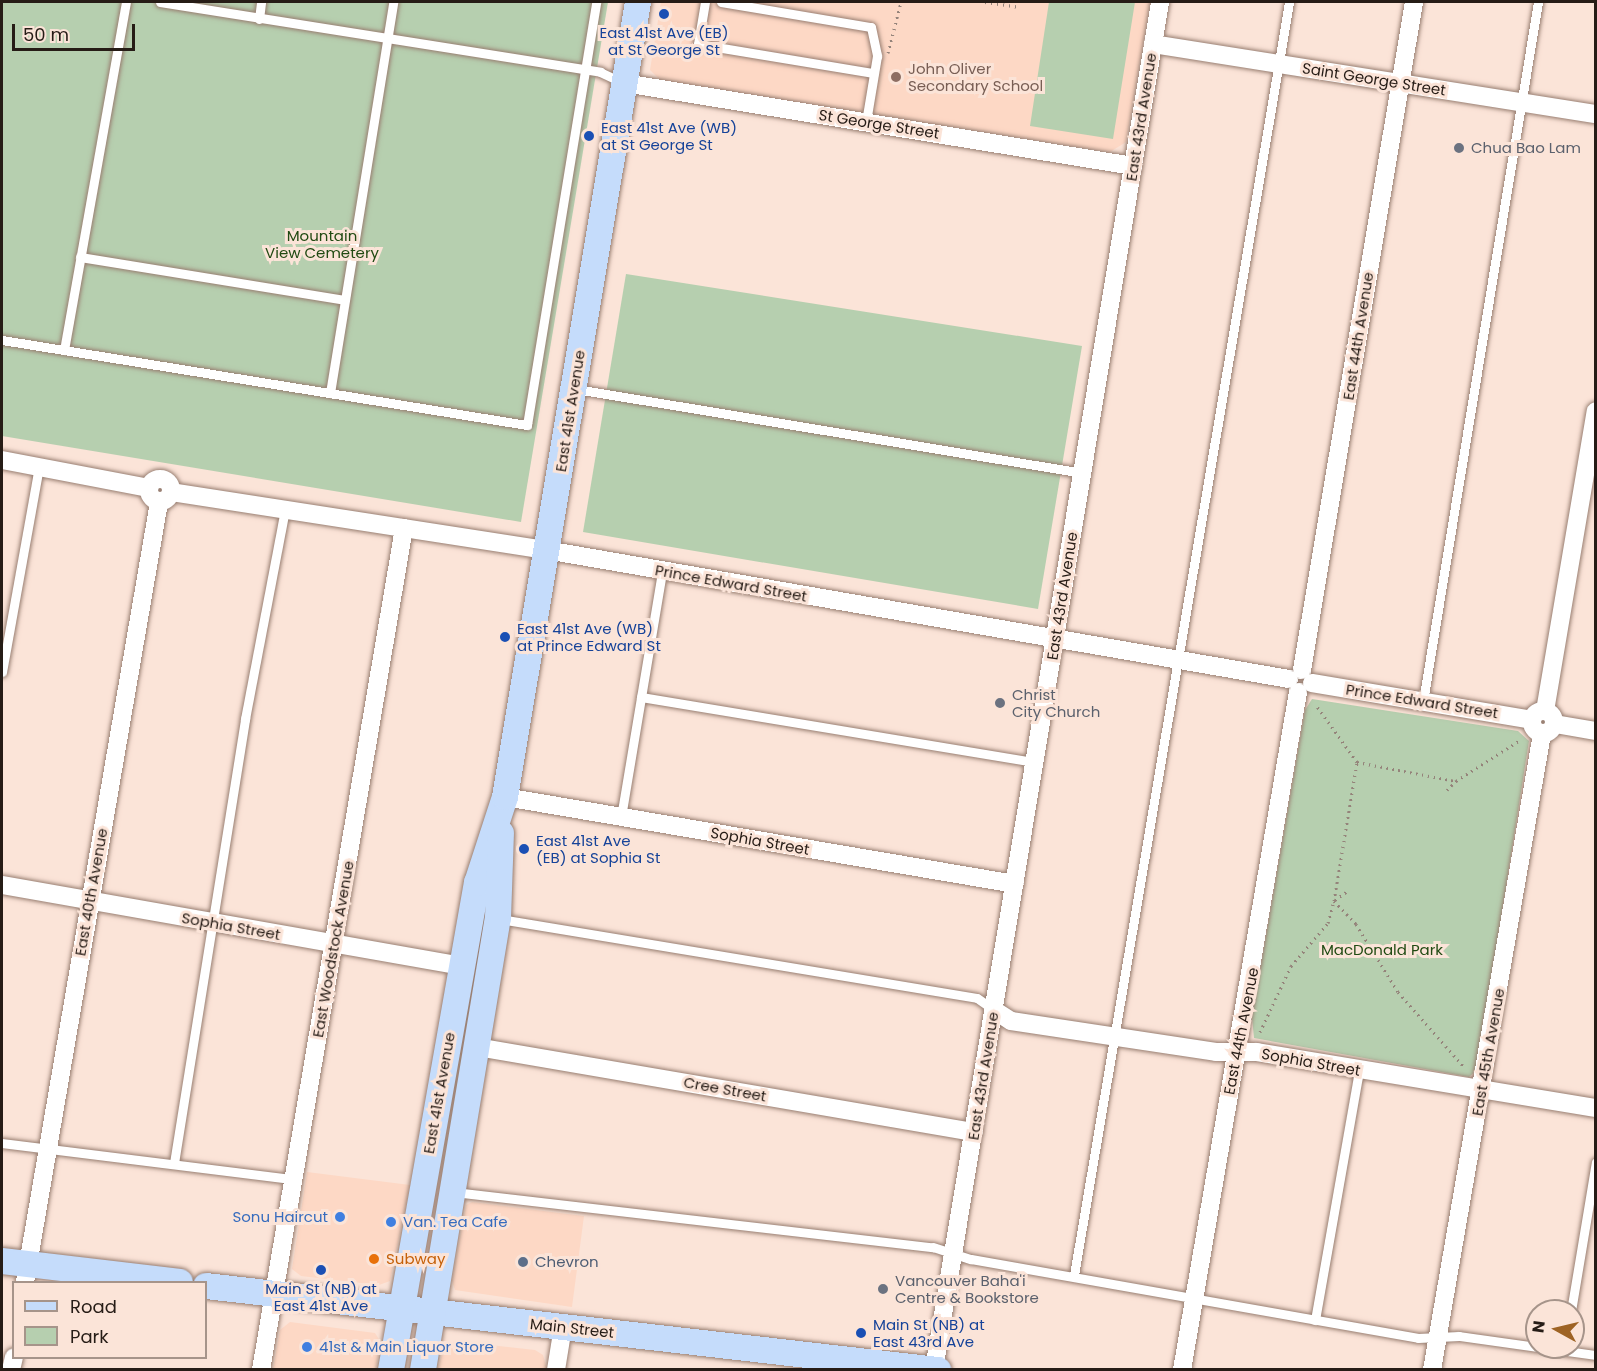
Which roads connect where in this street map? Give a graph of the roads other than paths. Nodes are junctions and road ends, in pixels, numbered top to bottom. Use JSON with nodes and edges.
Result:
{"nodes":[{"id":1,"x":126,"y":2,"type":"edge"},
{"id":2,"x":160,"y":2,"type":"edge"},
{"id":3,"x":261,"y":2,"type":"edge"},
{"id":4,"x":393,"y":2,"type":"edge"},
{"id":5,"x":596,"y":2,"type":"edge"},
{"id":6,"x":638,"y":2,"type":"edge"},
{"id":7,"x":705,"y":2,"type":"edge"},
{"id":8,"x":721,"y":2,"type":"edge"},
{"id":9,"x":1161,"y":2,"type":"edge"},
{"id":10,"x":1289,"y":2,"type":"edge"},
{"id":11,"x":1413,"y":2,"type":"edge"},
{"id":12,"x":1538,"y":2,"type":"edge"},
{"id":13,"x":259,"y":19,"type":"junction"},
{"id":14,"x":387,"y":40,"type":"junction"},
{"id":15,"x":1153,"y":44,"type":"junction"},
{"id":16,"x":1278,"y":64,"type":"junction"},
{"id":17,"x":584,"y":70,"type":"junction"},
{"id":18,"x":874,"y":73,"type":"junction"},
{"id":19,"x":624,"y":83,"type":"junction"},
{"id":20,"x":1400,"y":83,"type":"junction"},
{"id":21,"x":1522,"y":102,"type":"junction"},
{"id":22,"x":1596,"y":114,"type":"edge"},
{"id":23,"x":866,"y":122,"type":"junction"},
{"id":24,"x":1133,"y":166,"type":"junction"},
{"id":25,"x":80,"y":257,"type":"junction"},
{"id":26,"x":345,"y":300,"type":"junction"},
{"id":27,"x":2,"y":340,"type":"edge"},
{"id":28,"x":64,"y":350,"type":"junction"},
{"id":29,"x":573,"y":388,"type":"junction"},
{"id":30,"x":330,"y":393,"type":"junction"},
{"id":31,"x":1596,"y":411,"type":"edge"},
{"id":32,"x":2,"y":460,"type":"edge"},
{"id":33,"x":39,"y":467,"type":"junction"},
{"id":34,"x":1083,"y":473,"type":"junction"},
{"id":35,"x":160,"y":494,"type":"junction"},
{"id":36,"x":285,"y":509,"type":"junction"},
{"id":37,"x":404,"y":528,"type":"junction"},
{"id":38,"x":546,"y":550,"type":"junction"},
{"id":39,"x":662,"y":571,"type":"junction"},
{"id":40,"x":1055,"y":638,"type":"junction"},
{"id":41,"x":1177,"y":660,"type":"junction"},
{"id":42,"x":2,"y":672,"type":"edge"},
{"id":43,"x":1300,"y":681,"type":"junction"},
{"id":44,"x":641,"y":697,"type":"junction"},
{"id":45,"x":1423,"y":701,"type":"junction"},
{"id":46,"x":1544,"y":722,"type":"junction"},
{"id":47,"x":1596,"y":731,"type":"edge"},
{"id":48,"x":1035,"y":762,"type":"junction"},
{"id":49,"x":503,"y":809,"type":"junction"},
{"id":50,"x":621,"y":817,"type":"junction"},
{"id":51,"x":1015,"y":884,"type":"junction"},
{"id":52,"x":2,"y":885,"type":"edge"},
{"id":53,"x":88,"y":903,"type":"junction"},
{"id":54,"x":498,"y":918,"type":"junction"},
{"id":55,"x":212,"y":923,"type":"junction"},
{"id":56,"x":334,"y":944,"type":"junction"},
{"id":57,"x":461,"y":966,"type":"junction"},
{"id":58,"x":994,"y":1010,"type":"junction"},
{"id":59,"x":1114,"y":1036,"type":"junction"},
{"id":60,"x":477,"y":1047,"type":"junction"},
{"id":61,"x":1236,"y":1053,"type":"junction"},
{"id":62,"x":1359,"y":1070,"type":"junction"},
{"id":63,"x":1482,"y":1091,"type":"junction"},
{"id":64,"x":1596,"y":1108,"type":"edge"},
{"id":65,"x":974,"y":1132,"type":"junction"},
{"id":66,"x":2,"y":1143,"type":"edge"},
{"id":67,"x":47,"y":1149,"type":"junction"},
{"id":68,"x":1596,"y":1162,"type":"edge"},
{"id":69,"x":174,"y":1163,"type":"junction"},
{"id":70,"x":292,"y":1179,"type":"junction"},
{"id":71,"x":452,"y":1192,"type":"junction"},
{"id":72,"x":953,"y":1253,"type":"junction"},
{"id":73,"x":2,"y":1261,"type":"edge"},
{"id":74,"x":27,"y":1274,"type":"edge"},
{"id":75,"x":1074,"y":1275,"type":"junction"},
{"id":76,"x":161,"y":1281,"type":"edge"},
{"id":77,"x":207,"y":1286,"type":"edge"},
{"id":78,"x":273,"y":1294,"type":"junction"},
{"id":79,"x":1193,"y":1296,"type":"junction"},
{"id":80,"x":1573,"y":1299,"type":"edge"},
{"id":81,"x":401,"y":1309,"type":"junction"},
{"id":82,"x":432,"y":1313,"type":"junction"},
{"id":83,"x":1315,"y":1320,"type":"junction"},
{"id":84,"x":563,"y":1327,"type":"junction"},
{"id":85,"x":1437,"y":1337,"type":"junction"},
{"id":86,"x":1525,"y":1346,"type":"edge"},
{"id":87,"x":807,"y":1362,"type":"edge"},
{"id":88,"x":936,"y":1369,"type":"edge"},
{"id":89,"x":261,"y":1370,"type":"edge"},
{"id":90,"x":391,"y":1370,"type":"edge"},
{"id":91,"x":423,"y":1370,"type":"edge"},
{"id":92,"x":556,"y":1370,"type":"edge"},
{"id":93,"x":1182,"y":1370,"type":"edge"},
{"id":94,"x":1432,"y":1370,"type":"edge"}],
"edges":[{"from":1,"to":25,"type":"lane"},
{"from":2,"to":13,"type":"lane"},
{"from":3,"to":13,"type":"lane"},
{"from":4,"to":14,"type":"lane"},
{"from":5,"to":17,"type":"lane"},
{"from":6,"to":19,"type":"main road","name":"East 41st Avenue"},
{"from":7,"to":18,"type":"lane"},
{"from":8,"to":18,"type":"lane"},
{"from":9,"to":15,"type":"street","name":"East 43rd Avenue"},
{"from":10,"to":16,"type":"lane"},
{"from":11,"to":20,"type":"street","name":"East 44th Avenue"},
{"from":12,"to":21,"type":"lane"},
{"from":13,"to":14,"type":"lane"},
{"from":14,"to":17,"type":"lane"},
{"from":14,"to":26,"type":"lane"},
{"from":15,"to":16,"type":"street","name":"Saint George Street"},
{"from":15,"to":24,"type":"street","name":"East 43rd Avenue"},
{"from":16,"to":20,"type":"street","name":"Saint George Street"},
{"from":16,"to":41,"type":"lane"},
{"from":17,"to":19,"type":"lane"},
{"from":17,"to":30,"type":"lane"},
{"from":18,"to":23,"type":"lane"},
{"from":19,"to":23,"type":"street","name":"St George Street"},
{"from":19,"to":29,"type":"main road","name":"East 41st Avenue"},
{"from":20,"to":21,"type":"street","name":"Saint George Street"},
{"from":20,"to":43,"type":"street","name":"East 44th Avenue"},
{"from":21,"to":22,"type":"street","name":"Saint George Street"},
{"from":21,"to":45,"type":"lane"},
{"from":23,"to":24,"type":"street","name":"St George Street"},
{"from":24,"to":34,"type":"street","name":"East 43rd Avenue"},
{"from":25,"to":26,"type":"lane"},
{"from":25,"to":28,"type":"lane"},
{"from":26,"to":30,"type":"lane"},
{"from":27,"to":28,"type":"lane"},
{"from":28,"to":30,"type":"lane"},
{"from":29,"to":34,"type":"lane"},
{"from":29,"to":38,"type":"main road","name":"East 41st Avenue"},
{"from":31,"to":46,"type":"street","name":"East 45th Avenue"},
{"from":32,"to":33,"type":"street","name":"Prince Edward Street"},
{"from":33,"to":35,"type":"street","name":"Prince Edward Street"},
{"from":33,"to":42,"type":"lane"},
{"from":34,"to":40,"type":"street","name":"East 43rd Avenue"},
{"from":35,"to":36,"type":"street","name":"Prince Edward Street"},
{"from":35,"to":53,"type":"street","name":"East 40th Avenue"},
{"from":36,"to":37,"type":"street","name":"Prince Edward Street"},
{"from":36,"to":55,"type":"lane"},
{"from":37,"to":38,"type":"street","name":"Prince Edward Street"},
{"from":37,"to":56,"type":"street","name":"East Woodstock Avenue"},
{"from":38,"to":39,"type":"street","name":"Prince Edward Street"},
{"from":38,"to":49,"type":"main road","name":"East 41st Avenue"},
{"from":39,"to":40,"type":"street","name":"Prince Edward Street"},
{"from":39,"to":44,"type":"lane"},
{"from":40,"to":41,"type":"street","name":"Prince Edward Street"},
{"from":40,"to":48,"type":"street","name":"East 43rd Avenue"},
{"from":41,"to":43,"type":"street","name":"Prince Edward Street"},
{"from":41,"to":59,"type":"lane"},
{"from":43,"to":45,"type":"street","name":"Prince Edward Street"},
{"from":43,"to":61,"type":"street","name":"East 44th Avenue"},
{"from":44,"to":48,"type":"lane"},
{"from":44,"to":50,"type":"lane"},
{"from":45,"to":46,"type":"street","name":"Prince Edward Street"},
{"from":46,"to":47,"type":"street","name":"Prince Edward Street"},
{"from":46,"to":63,"type":"street","name":"East 45th Avenue"},
{"from":48,"to":51,"type":"street","name":"East 43rd Avenue"},
{"from":49,"to":50,"type":"street","name":"Sophia Street"},
{"from":49,"to":54,"type":"main road","name":"East 41st Avenue"},
{"from":49,"to":57,"type":"main road","name":"East 41st Avenue"},
{"from":50,"to":51,"type":"street","name":"Sophia Street"},
{"from":51,"to":58,"type":"street","name":"East 43rd Avenue"},
{"from":52,"to":53,"type":"street","name":"Sophia Street"},
{"from":53,"to":55,"type":"street","name":"Sophia Street"},
{"from":53,"to":67,"type":"street","name":"East 40th Avenue"},
{"from":54,"to":58,"type":"lane"},
{"from":54,"to":60,"type":"main road","name":"East 41st Avenue"},
{"from":55,"to":56,"type":"street","name":"Sophia Street"},
{"from":55,"to":69,"type":"lane"},
{"from":56,"to":57,"type":"street","name":"Sophia Street"},
{"from":56,"to":70,"type":"street","name":"East Woodstock Avenue"},
{"from":57,"to":81,"type":"main road","name":"East 41st Avenue"},
{"from":58,"to":59,"type":"street","name":"Sophia Street"},
{"from":58,"to":65,"type":"street","name":"East 43rd Avenue"},
{"from":59,"to":61,"type":"street","name":"Sophia Street"},
{"from":59,"to":75,"type":"lane"},
{"from":60,"to":65,"type":"street","name":"Cree Street"},
{"from":60,"to":71,"type":"main road","name":"East 41st Avenue"},
{"from":61,"to":62,"type":"street","name":"Sophia Street"},
{"from":61,"to":79,"type":"street","name":"East 44th Avenue"},
{"from":62,"to":63,"type":"street","name":"Sophia Street"},
{"from":62,"to":83,"type":"lane"},
{"from":63,"to":64,"type":"street","name":"Sophia Street"},
{"from":63,"to":85,"type":"street","name":"East 45th Avenue"},
{"from":65,"to":72,"type":"street","name":"East 43rd Avenue"},
{"from":66,"to":67,"type":"lane"},
{"from":67,"to":69,"type":"lane"},
{"from":67,"to":74,"type":"street","name":"East 40th Avenue"},
{"from":68,"to":80,"type":"lane"},
{"from":69,"to":70,"type":"lane"},
{"from":70,"to":78,"type":"street","name":"East Woodstock Avenue"},
{"from":71,"to":72,"type":"lane"},
{"from":71,"to":82,"type":"main road","name":"East 41st Avenue"},
{"from":72,"to":75,"type":"lane"},
{"from":72,"to":88,"type":"street","name":"East 43rd Avenue"},
{"from":73,"to":74,"type":"main road"},
{"from":74,"to":76,"type":"main road"},
{"from":75,"to":79,"type":"lane"},
{"from":77,"to":78,"type":"main road","name":"Main Street"},
{"from":78,"to":81,"type":"main road","name":"Main Street"},
{"from":78,"to":89,"type":"street","name":"East Woodstock Avenue"},
{"from":79,"to":83,"type":"lane"},
{"from":79,"to":93,"type":"street","name":"East 44th Avenue"},
{"from":81,"to":82,"type":"main road","name":"Main Street"},
{"from":81,"to":90,"type":"main road","name":"East 41st Avenue"},
{"from":82,"to":84,"type":"main road","name":"Main Street"},
{"from":82,"to":91,"type":"main road","name":"East 41st Avenue"},
{"from":83,"to":85,"type":"lane"},
{"from":84,"to":87,"type":"main road","name":"Main Street"},
{"from":84,"to":92,"type":"street"},
{"from":85,"to":86,"type":"lane"},
{"from":85,"to":94,"type":"street","name":"East 45th Avenue"},
{"from":87,"to":88,"type":"main road","name":"Main Street"}]}
